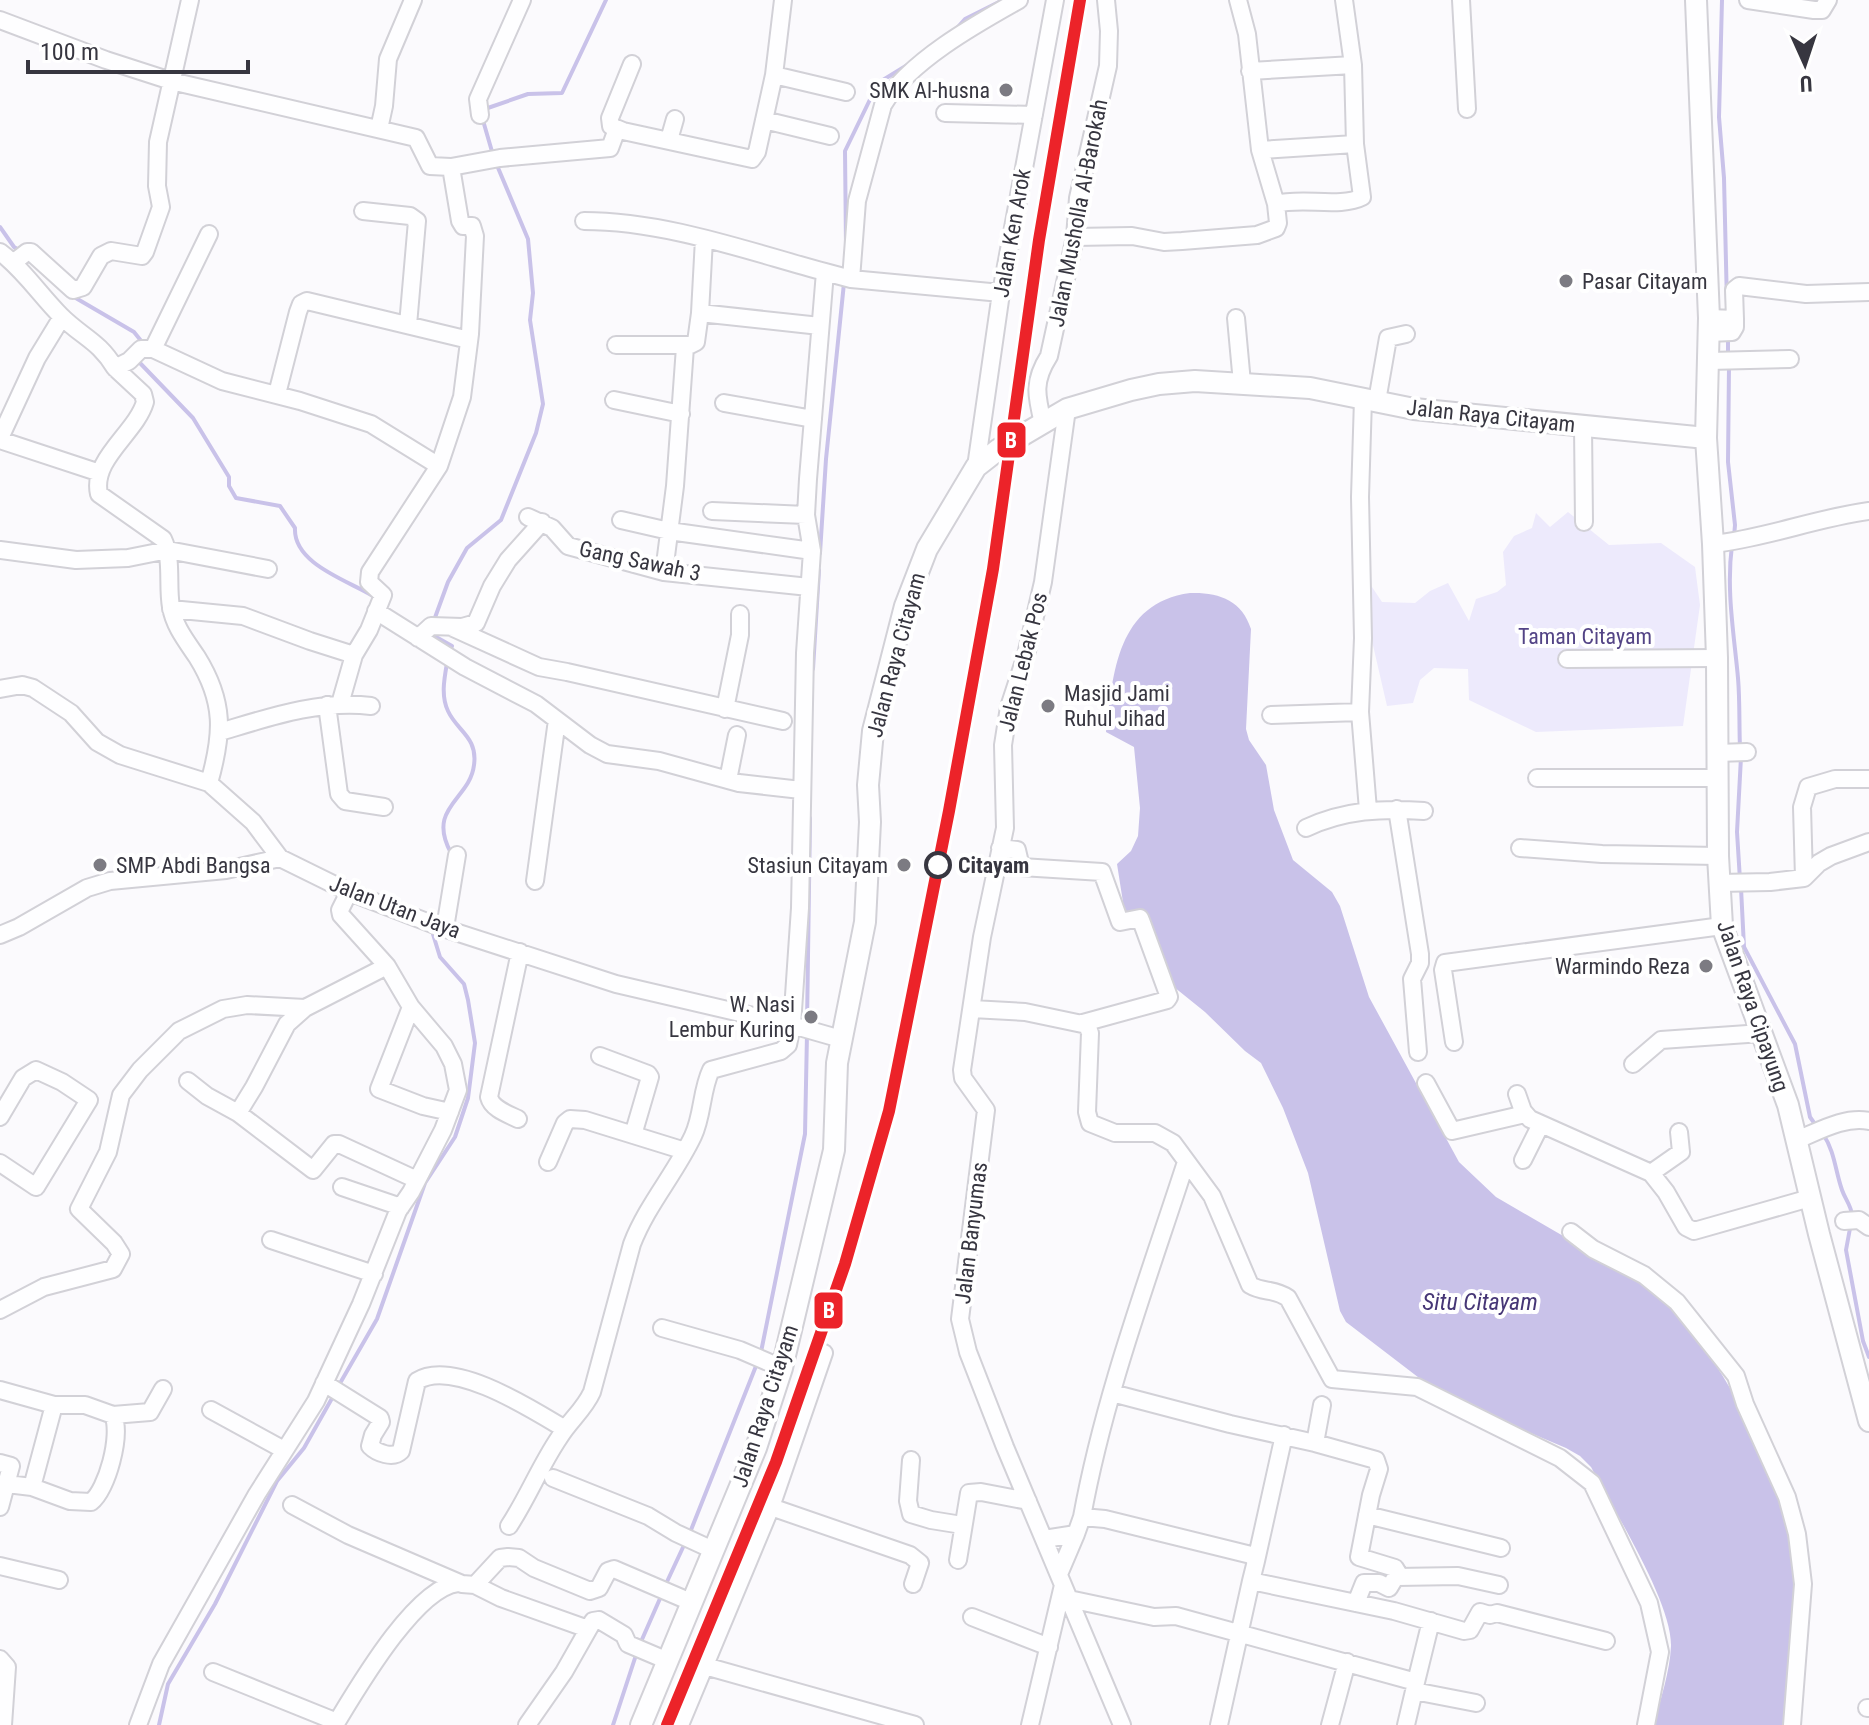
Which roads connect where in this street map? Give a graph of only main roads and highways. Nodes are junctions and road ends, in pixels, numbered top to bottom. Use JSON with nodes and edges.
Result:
{"nodes":[{"id":1,"x":1696,"y":0,"type":"edge"},
{"id":2,"x":1706,"y":438,"type":"junction"},
{"id":3,"x":1869,"y":1421,"type":"edge"},
{"id":4,"x":641,"y":1725,"type":"edge"}],
"edges":[{"from":1,"to":2,"type":"main road"},
{"from":2,"to":3,"type":"main road","name":"Jalan Raya Cipayung"},
{"from":2,"to":4,"type":"main road","name":"Jalan Raya Citayam"}]}
